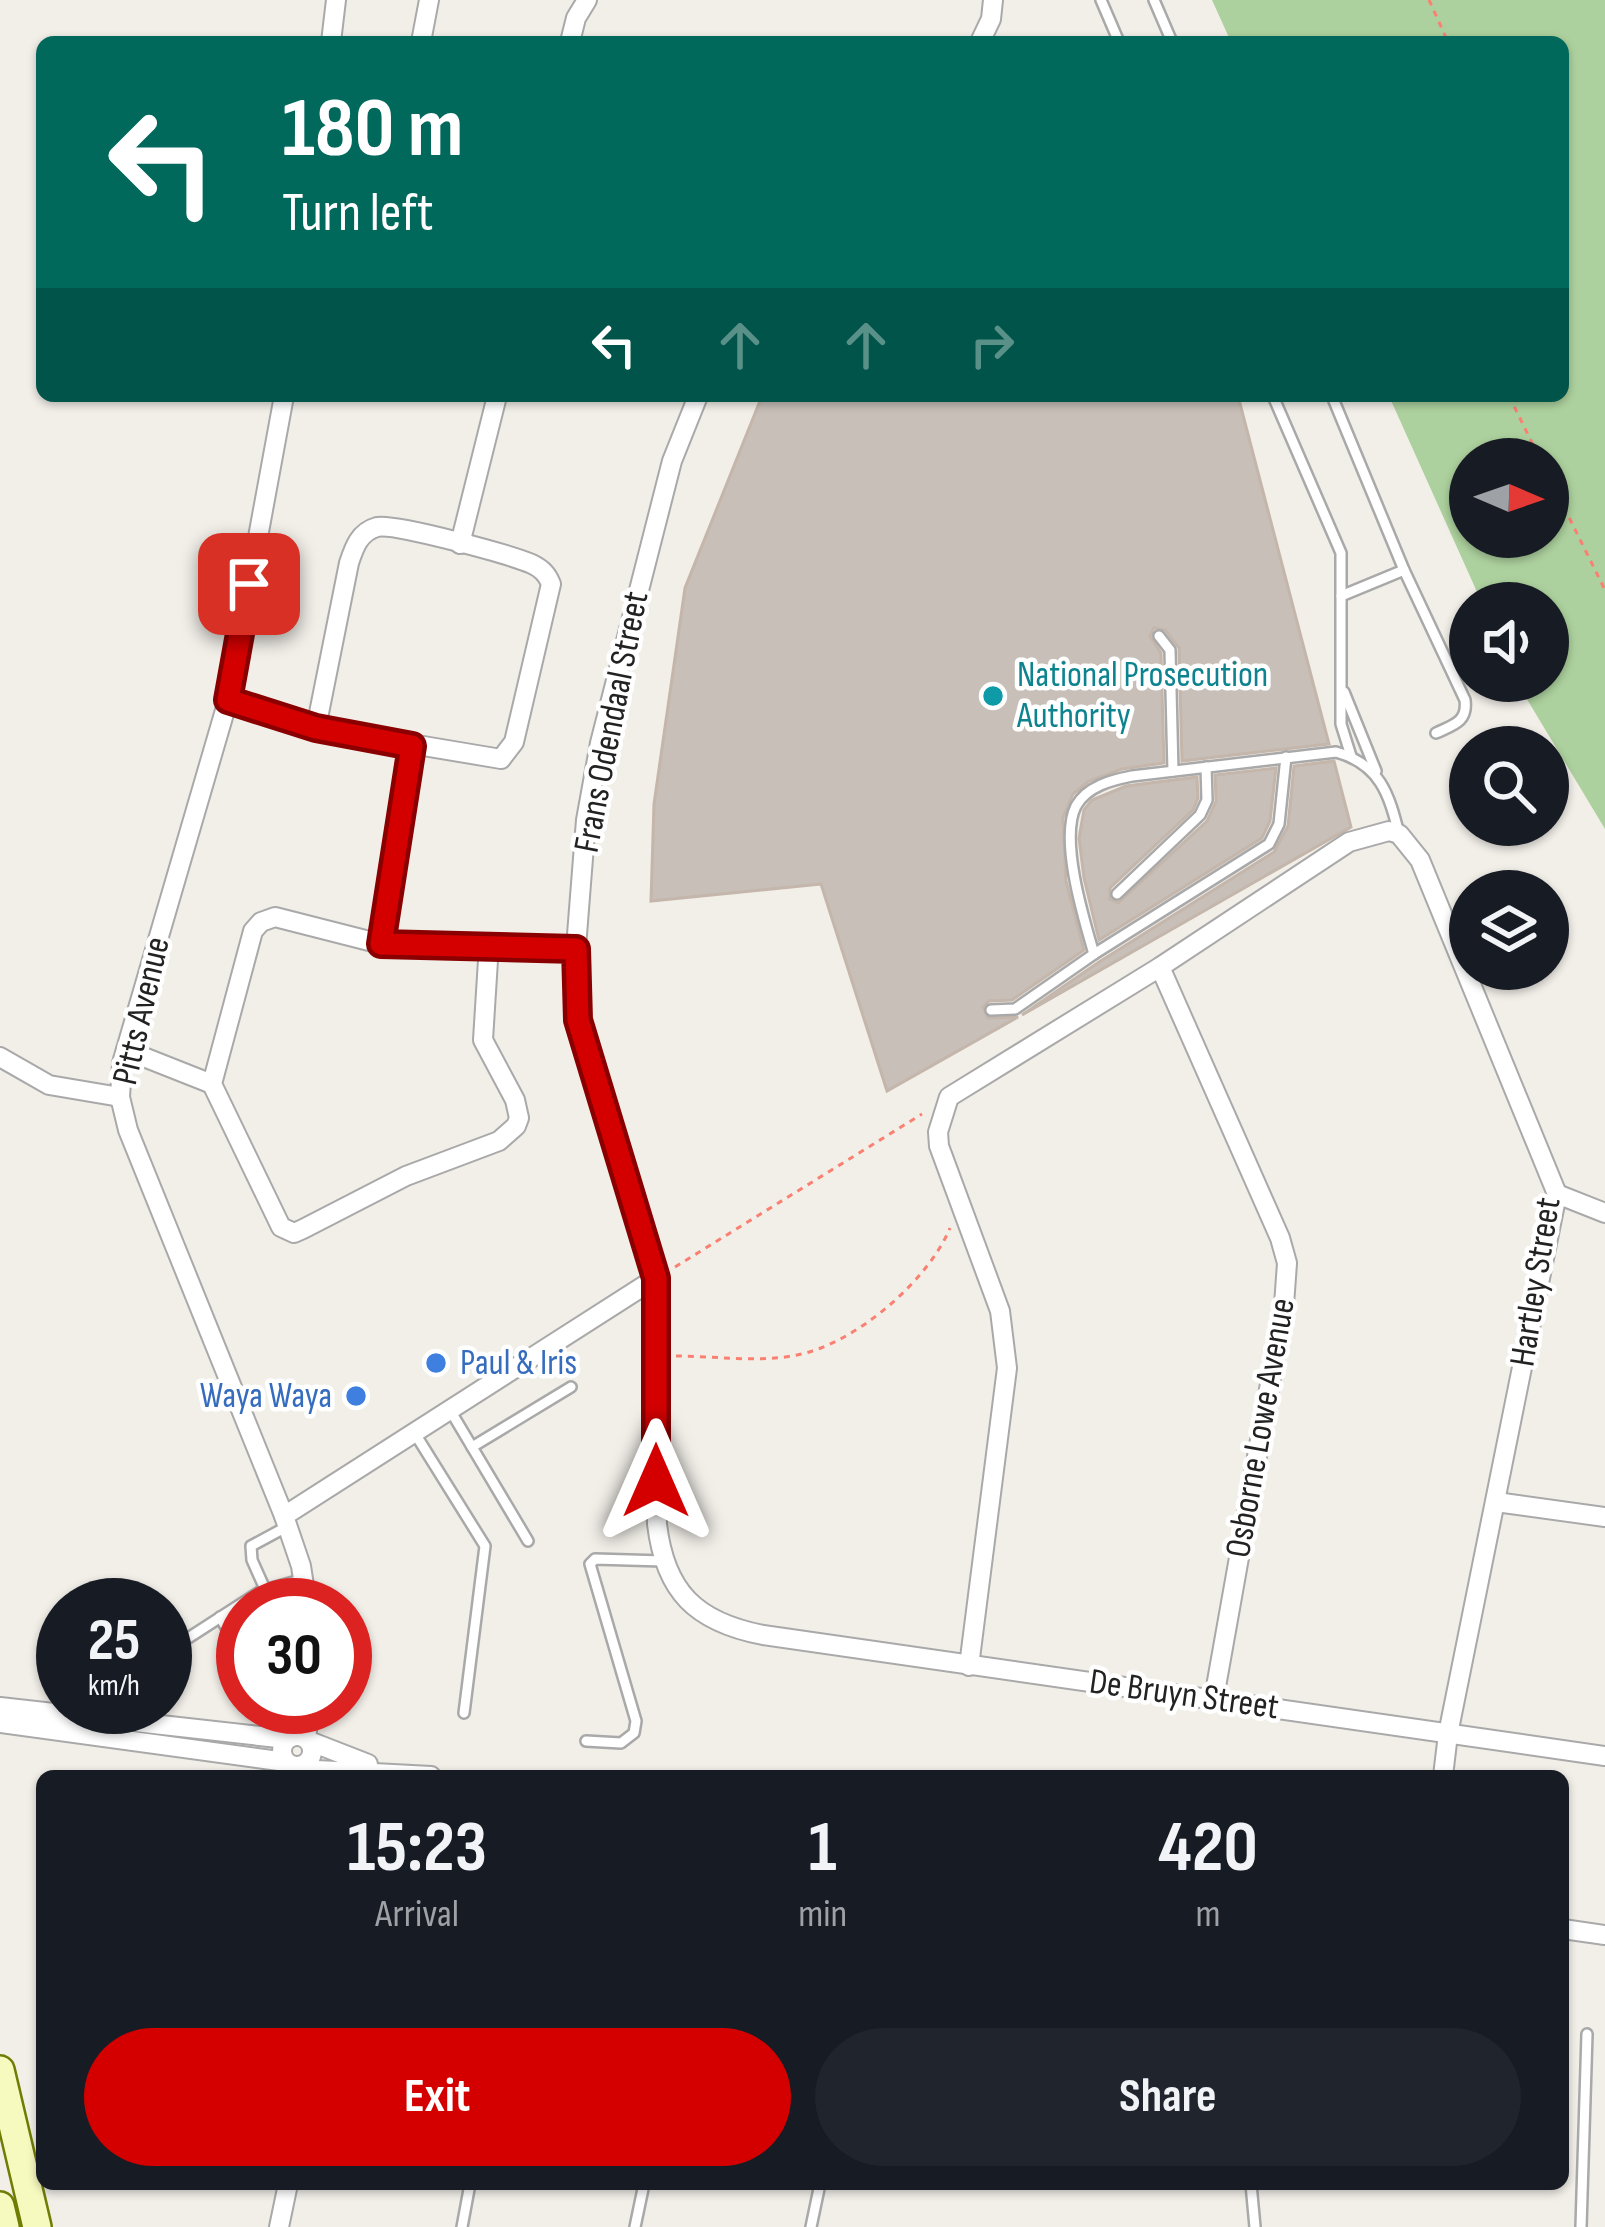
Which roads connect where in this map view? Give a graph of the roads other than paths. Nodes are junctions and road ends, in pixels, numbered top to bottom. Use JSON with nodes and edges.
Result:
{"nodes":[{"id":1,"x":336,"y":0,"type":"edge"},
{"id":2,"x":429,"y":0,"type":"edge"},
{"id":3,"x":587,"y":0,"type":"edge"},
{"id":4,"x":993,"y":0,"type":"edge"},
{"id":5,"x":1101,"y":0,"type":"edge"},
{"id":6,"x":1154,"y":0,"type":"edge"},
{"id":7,"x":332,"y":36,"type":"edge"},
{"id":8,"x":422,"y":36,"type":"edge"},
{"id":9,"x":572,"y":36,"type":"edge"},
{"id":10,"x":983,"y":36,"type":"edge"},
{"id":11,"x":1116,"y":36,"type":"edge"},
{"id":12,"x":1169,"y":36,"type":"edge"},
{"id":13,"x":283,"y":402,"type":"edge"},
{"id":14,"x":496,"y":402,"type":"edge"},
{"id":15,"x":696,"y":402,"type":"edge"},
{"id":16,"x":1276,"y":402,"type":"edge"},
{"id":17,"x":1334,"y":402,"type":"edge"},
{"id":18,"x":460,"y":544,"type":"junction"},
{"id":19,"x":1403,"y":570,"type":"junction"},
{"id":20,"x":1340,"y":596,"type":"junction"},
{"id":21,"x":1160,"y":636,"type":"dead end"},
{"id":22,"x":1342,"y":687,"type":"junction"},
{"id":23,"x":228,"y":700,"type":"junction"},
{"id":24,"x":316,"y":728,"type":"junction"},
{"id":25,"x":1436,"y":733,"type":"dead end"},
{"id":26,"x":412,"y":746,"type":"junction"},
{"id":27,"x":1351,"y":756,"type":"junction"},
{"id":28,"x":1286,"y":757,"type":"junction"},
{"id":29,"x":1206,"y":766,"type":"junction"},
{"id":30,"x":1172,"y":771,"type":"junction"},
{"id":31,"x":1377,"y":774,"type":"junction"},
{"id":32,"x":1389,"y":833,"type":"junction"},
{"id":33,"x":1117,"y":893,"type":"dead end"},
{"id":34,"x":381,"y":944,"type":"junction"},
{"id":35,"x":489,"y":944,"type":"junction"},
{"id":36,"x":576,"y":949,"type":"junction"},
{"id":37,"x":1094,"y":954,"type":"junction"},
{"id":38,"x":1160,"y":967,"type":"junction"},
{"id":39,"x":991,"y":1010,"type":"dead end"},
{"id":40,"x":126,"y":1050,"type":"junction"},
{"id":41,"x":0,"y":1057,"type":"edge"},
{"id":42,"x":212,"y":1084,"type":"junction"},
{"id":43,"x":120,"y":1097,"type":"junction"},
{"id":44,"x":1557,"y":1194,"type":"junction"},
{"id":45,"x":1605,"y":1213,"type":"edge"},
{"id":46,"x":656,"y":1278,"type":"junction"},
{"id":47,"x":571,"y":1387,"type":"dead end"},
{"id":48,"x":450,"y":1410,"type":"junction"},
{"id":49,"x":414,"y":1432,"type":"junction"},
{"id":50,"x":472,"y":1447,"type":"junction"},
{"id":51,"x":1496,"y":1502,"type":"junction"},
{"id":52,"x":1605,"y":1517,"type":"edge"},
{"id":53,"x":286,"y":1521,"type":"junction"},
{"id":54,"x":527,"y":1541,"type":"dead end"},
{"id":55,"x":663,"y":1561,"type":"junction"},
{"id":56,"x":260,"y":1578,"type":"edge"},
{"id":57,"x":304,"y":1578,"type":"edge"},
{"id":58,"x":763,"y":1635,"type":"joint"},
{"id":59,"x":969,"y":1666,"type":"junction"},
{"id":60,"x":1214,"y":1698,"type":"junction"},
{"id":61,"x":0,"y":1707,"type":"edge"},
{"id":62,"x":464,"y":1713,"type":"dead end"},
{"id":63,"x":0,"y":1723,"type":"edge"},
{"id":64,"x":298,"y":1734,"type":"edge"},
{"id":65,"x":300,"y":1734,"type":"edge"},
{"id":66,"x":1448,"y":1734,"type":"junction"},
{"id":67,"x":298,"y":1739,"type":"junction"},
{"id":68,"x":586,"y":1741,"type":"dead end"},
{"id":69,"x":1605,"y":1756,"type":"edge"},
{"id":70,"x":296,"y":1767,"type":"edge"},
{"id":71,"x":381,"y":1770,"type":"edge"},
{"id":72,"x":1444,"y":1770,"type":"edge"},
{"id":73,"x":1569,"y":1930,"type":"edge"},
{"id":74,"x":1605,"y":1935,"type":"edge"},
{"id":75,"x":1587,"y":2034,"type":"dead end"},
{"id":76,"x":0,"y":2070,"type":"edge"},
{"id":77,"x":287,"y":2190,"type":"edge"},
{"id":78,"x":469,"y":2190,"type":"edge"},
{"id":79,"x":643,"y":2190,"type":"edge"},
{"id":80,"x":819,"y":2190,"type":"edge"},
{"id":81,"x":1252,"y":2190,"type":"edge"},
{"id":82,"x":0,"y":2206,"type":"edge"},
{"id":83,"x":5,"y":2227,"type":"edge"},
{"id":84,"x":37,"y":2227,"type":"edge"},
{"id":85,"x":279,"y":2227,"type":"edge"},
{"id":86,"x":462,"y":2227,"type":"edge"},
{"id":87,"x":635,"y":2227,"type":"edge"},
{"id":88,"x":811,"y":2227,"type":"edge"},
{"id":89,"x":1256,"y":2227,"type":"edge"},
{"id":90,"x":1581,"y":2227,"type":"edge"}],
"edges":[{"from":1,"to":7,"type":"street"},
{"from":2,"to":8,"type":"street"},
{"from":3,"to":9,"type":"street"},
{"from":4,"to":10,"type":"street"},
{"from":5,"to":11,"type":"lane"},
{"from":6,"to":12,"type":"lane"},
{"from":13,"to":23,"type":"street","name":"Pitts Avenue"},
{"from":14,"to":18,"type":"street"},
{"from":15,"to":36,"type":"street","name":"Frans Odendaal Street"},
{"from":16,"to":20,"type":"lane"},
{"from":17,"to":19,"type":"lane"},
{"from":18,"to":24,"type":"street"},
{"from":18,"to":26,"type":"street"},
{"from":19,"to":20,"type":"lane"},
{"from":19,"to":25,"type":"lane"},
{"from":20,"to":22,"type":"lane"},
{"from":21,"to":30,"type":"lane"},
{"from":22,"to":27,"type":"lane"},
{"from":22,"to":31,"type":"lane"},
{"from":23,"to":24,"type":"street"},
{"from":23,"to":40,"type":"street","name":"Pitts Avenue"},
{"from":24,"to":26,"type":"street"},
{"from":26,"to":34,"type":"street"},
{"from":27,"to":28,"type":"lane"},
{"from":27,"to":31,"type":"lane"},
{"from":28,"to":29,"type":"lane"},
{"from":28,"to":37,"type":"lane"},
{"from":29,"to":30,"type":"lane"},
{"from":29,"to":33,"type":"lane"},
{"from":30,"to":37,"type":"lane"},
{"from":31,"to":32,"type":"lane"},
{"from":32,"to":38,"type":"street"},
{"from":32,"to":44,"type":"street","name":"Hartley Street"},
{"from":34,"to":35,"type":"street"},
{"from":34,"to":42,"type":"street"},
{"from":35,"to":36,"type":"street"},
{"from":35,"to":42,"type":"street"},
{"from":36,"to":46,"type":"street","name":"Frans Odendaal Street"},
{"from":37,"to":39,"type":"lane"},
{"from":38,"to":59,"type":"street"},
{"from":38,"to":60,"type":"street","name":"Osborne Lowe Avenue"},
{"from":40,"to":42,"type":"street"},
{"from":40,"to":43,"type":"street","name":"Pitts Avenue"},
{"from":41,"to":43,"type":"street"},
{"from":43,"to":53,"type":"street","name":"Pitts Avenue"},
{"from":44,"to":45,"type":"street"},
{"from":44,"to":51,"type":"street","name":"Hartley Street"},
{"from":46,"to":48,"type":"street"},
{"from":46,"to":55,"type":"street","name":"Frans Odendaal Street"},
{"from":47,"to":50,"type":"lane"},
{"from":48,"to":49,"type":"street"},
{"from":48,"to":50,"type":"lane"},
{"from":49,"to":53,"type":"street"},
{"from":49,"to":62,"type":"lane"},
{"from":50,"to":54,"type":"lane"},
{"from":51,"to":52,"type":"street"},
{"from":51,"to":66,"type":"street","name":"Hartley Street"},
{"from":53,"to":56,"type":"lane"},
{"from":53,"to":57,"type":"street","name":"Pitts Avenue"},
{"from":55,"to":58,"type":"street","name":"Frans Odendaal Street"},
{"from":55,"to":68,"type":"lane"},
{"from":58,"to":59,"type":"street","name":"De Bruyn Street"},
{"from":59,"to":60,"type":"street","name":"De Bruyn Street"},
{"from":60,"to":66,"type":"street","name":"De Bruyn Street"},
{"from":61,"to":67,"type":"street"},
{"from":63,"to":70,"type":"street"},
{"from":64,"to":67,"type":"street"},
{"from":65,"to":67,"type":"street"},
{"from":66,"to":69,"type":"street","name":"De Bruyn Street"},
{"from":66,"to":72,"type":"street","name":"Hartley Street"},
{"from":67,"to":70,"type":"street"},
{"from":67,"to":70,"type":"street"},
{"from":67,"to":71,"type":"street"},
{"from":73,"to":74,"type":"street"},
{"from":75,"to":90,"type":"lane"},
{"from":76,"to":84,"type":"main road"},
{"from":77,"to":85,"type":"street"},
{"from":78,"to":86,"type":"lane"},
{"from":79,"to":87,"type":"lane"},
{"from":80,"to":88,"type":"lane"},
{"from":81,"to":89,"type":"lane"},
{"from":82,"to":83,"type":"main road"}]}
